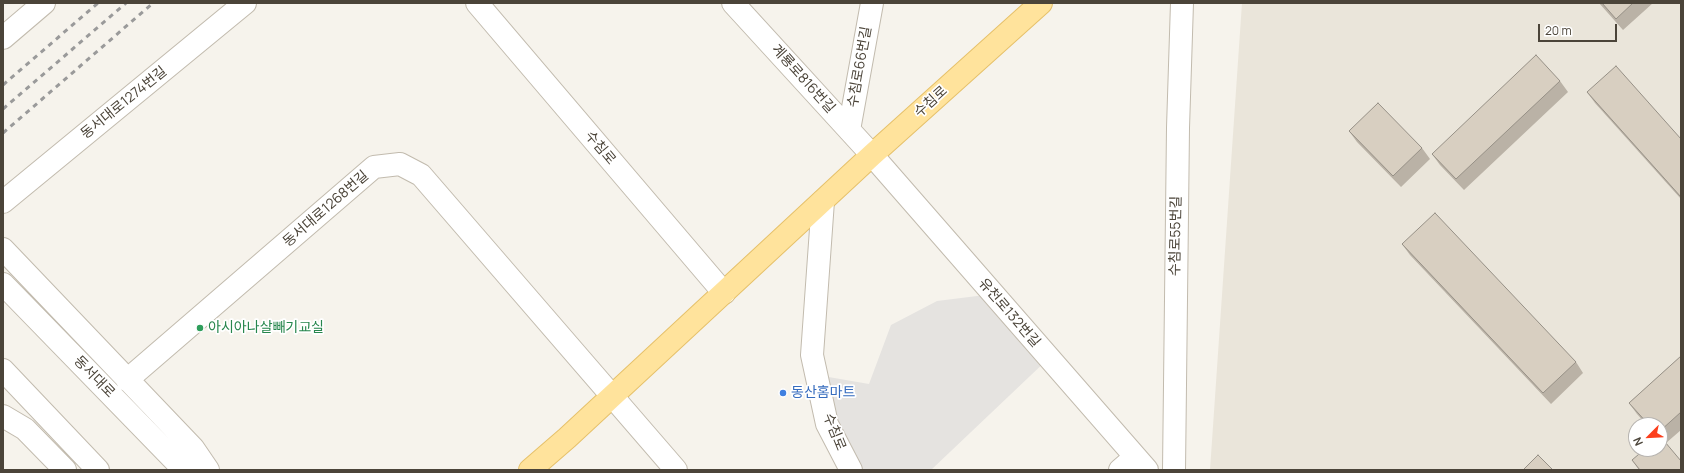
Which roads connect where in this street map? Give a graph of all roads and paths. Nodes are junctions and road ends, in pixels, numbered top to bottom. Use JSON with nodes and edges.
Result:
{"nodes":[{"id":1,"x":44,"y":3,"type":"edge"},
{"id":2,"x":246,"y":3,"type":"edge"},
{"id":3,"x":477,"y":3,"type":"edge"},
{"id":4,"x":733,"y":3,"type":"edge"},
{"id":5,"x":872,"y":3,"type":"edge"},
{"id":6,"x":1041,"y":3,"type":"edge"},
{"id":7,"x":1182,"y":3,"type":"edge"},
{"id":8,"x":3,"y":38,"type":"edge"},
{"id":9,"x":850,"y":130,"type":"junction"},
{"id":10,"x":872,"y":155,"type":"junction"},
{"id":11,"x":823,"y":201,"type":"junction"},
{"id":12,"x":3,"y":202,"type":"edge"},
{"id":13,"x":3,"y":249,"type":"edge"},
{"id":14,"x":3,"y":284,"type":"edge"},
{"id":15,"x":724,"y":293,"type":"junction"},
{"id":16,"x":3,"y":370,"type":"edge"},
{"id":17,"x":127,"y":380,"type":"junction"},
{"id":18,"x":611,"y":396,"type":"junction"},
{"id":19,"x":3,"y":416,"type":"edge"},
{"id":20,"x":1134,"y":466,"type":"edge"},
{"id":21,"x":65,"y":470,"type":"edge"},
{"id":22,"x":98,"y":470,"type":"edge"},
{"id":23,"x":184,"y":470,"type":"edge"},
{"id":24,"x":208,"y":470,"type":"edge"},
{"id":25,"x":530,"y":470,"type":"edge"},
{"id":26,"x":676,"y":470,"type":"edge"},
{"id":27,"x":850,"y":470,"type":"edge"},
{"id":28,"x":1174,"y":470,"type":"edge"}],
"edges":[{"from":1,"to":8,"type":"street"},
{"from":2,"to":12,"type":"street","name":"동서대로1274번길"},
{"from":3,"to":15,"type":"street","name":"수침로"},
{"from":4,"to":9,"type":"street","name":"계룡로816번길"},
{"from":5,"to":9,"type":"street","name":"수침로66번길"},
{"from":6,"to":10,"type":"main road","name":"수침로"},
{"from":7,"to":28,"type":"street","name":"수침로55번길"},
{"from":9,"to":10,"type":"street","name":"계룡로816번길"},
{"from":10,"to":11,"type":"main road","name":"수침로"},
{"from":10,"to":20,"type":"street","name":"유천로132번길"},
{"from":11,"to":15,"type":"main road","name":"수침로"},
{"from":11,"to":27,"type":"street","name":"수침로"},
{"from":13,"to":17,"type":"street"},
{"from":14,"to":23,"type":"street","name":"동서대로"},
{"from":15,"to":18,"type":"main road","name":"수침로"},
{"from":16,"to":22,"type":"street"},
{"from":17,"to":18,"type":"street","name":"동서대로1268번길"},
{"from":17,"to":24,"type":"street"},
{"from":18,"to":25,"type":"main road","name":"수침로"},
{"from":18,"to":26,"type":"street","name":"동서대로1268번길"},
{"from":19,"to":21,"type":"street"}]}
